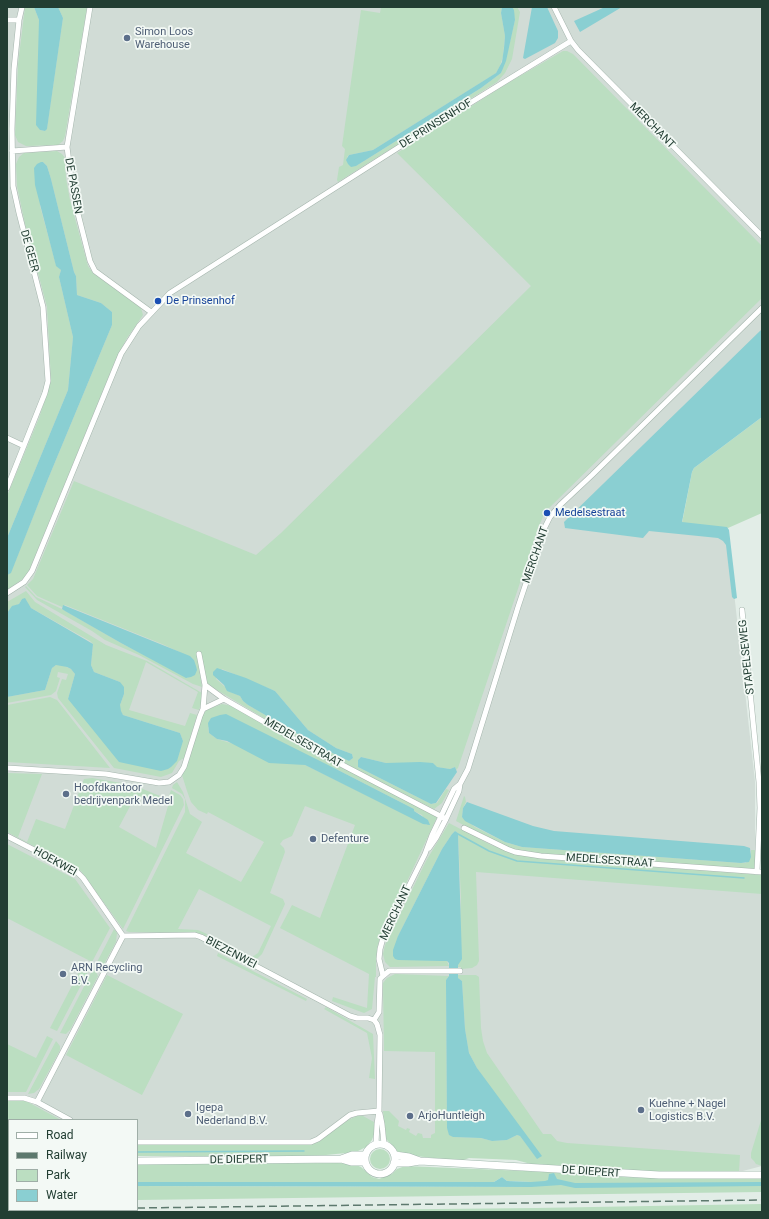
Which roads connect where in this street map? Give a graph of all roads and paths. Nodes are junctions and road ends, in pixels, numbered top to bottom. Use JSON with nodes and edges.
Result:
{"nodes":[{"id":1,"x":22,"y":7,"type":"edge"},
{"id":2,"x":90,"y":7,"type":"edge"},
{"id":3,"x":554,"y":7,"type":"edge"},
{"id":4,"x":7,"y":20,"type":"edge"},
{"id":5,"x":19,"y":20,"type":"junction"},
{"id":6,"x":571,"y":41,"type":"junction"},
{"id":7,"x":67,"y":147,"type":"junction"},
{"id":8,"x":12,"y":151,"type":"junction"},
{"id":9,"x":762,"y":236,"type":"edge"},
{"id":10,"x":762,"y":308,"type":"edge"},
{"id":11,"x":151,"y":312,"type":"junction"},
{"id":12,"x":7,"y":438,"type":"edge"},
{"id":13,"x":24,"y":446,"type":"junction"},
{"id":14,"x":7,"y":488,"type":"edge"},
{"id":15,"x":7,"y":593,"type":"edge"},
{"id":16,"x":742,"y":610,"type":"dead end"},
{"id":17,"x":199,"y":654,"type":"dead end"},
{"id":18,"x":205,"y":685,"type":"junction"},
{"id":19,"x":224,"y":699,"type":"junction"},
{"id":20,"x":203,"y":709,"type":"junction"},
{"id":21,"x":7,"y":768,"type":"edge"},
{"id":22,"x":460,"y":784,"type":"junction"},
{"id":23,"x":441,"y":816,"type":"junction"},
{"id":24,"x":446,"y":819,"type":"junction"},
{"id":25,"x":464,"y":828,"type":"dead end"},
{"id":26,"x":7,"y":836,"type":"edge"},
{"id":27,"x":425,"y":854,"type":"junction"},
{"id":28,"x":760,"y":872,"type":"edge"},
{"id":29,"x":123,"y":936,"type":"junction"},
{"id":30,"x":460,"y":971,"type":"dead end"},
{"id":31,"x":383,"y":976,"type":"junction"},
{"id":32,"x":374,"y":1020,"type":"junction"},
{"id":33,"x":7,"y":1098,"type":"edge"},
{"id":34,"x":37,"y":1102,"type":"junction"},
{"id":35,"x":380,"y":1111,"type":"junction"},
{"id":36,"x":68,"y":1119,"type":"edge"},
{"id":37,"x":138,"y":1142,"type":"edge"},
{"id":38,"x":380,"y":1144,"type":"junction"},
{"id":39,"x":395,"y":1156,"type":"junction"},
{"id":40,"x":365,"y":1158,"type":"junction"},
{"id":41,"x":138,"y":1161,"type":"edge"},
{"id":42,"x":420,"y":1161,"type":"junction"},
{"id":43,"x":394,"y":1163,"type":"junction"},
{"id":44,"x":762,"y":1175,"type":"edge"}],
"edges":[{"from":1,"to":5,"type":"street","name":"DE GEER"},
{"from":2,"to":7,"type":"street","name":"DE PASSEN"},
{"from":3,"to":6,"type":"street","name":"MERCHANT"},
{"from":4,"to":5,"type":"street"},
{"from":5,"to":8,"type":"street","name":"DE GEER"},
{"from":6,"to":9,"type":"street","name":"MERCHANT"},
{"from":6,"to":11,"type":"street","name":"DE PRINSENHOF"},
{"from":7,"to":8,"type":"street"},
{"from":7,"to":11,"type":"street","name":"DE PASSEN"},
{"from":8,"to":13,"type":"street","name":"DE GEER"},
{"from":10,"to":22,"type":"street","name":"MERCHANT"},
{"from":11,"to":15,"type":"street","name":"DE PRINSENHOF"},
{"from":12,"to":13,"type":"street"},
{"from":13,"to":14,"type":"street","name":"DE GEER"},
{"from":16,"to":28,"type":"street","name":"STAPELSEWEG"},
{"from":17,"to":18,"type":"street"},
{"from":18,"to":19,"type":"street","name":"MEDELSESTRAAT"},
{"from":18,"to":20,"type":"street"},
{"from":19,"to":20,"type":"street"},
{"from":19,"to":23,"type":"street","name":"MEDELSESTRAAT"},
{"from":20,"to":21,"type":"street"},
{"from":22,"to":23,"type":"street","name":"MERCHANT"},
{"from":22,"to":24,"type":"street","name":"MERCHANT"},
{"from":23,"to":24,"type":"street","name":"MEDELSESTRAAT"},
{"from":23,"to":27,"type":"street","name":"MERCHANT"},
{"from":24,"to":27,"type":"street","name":"MERCHANT"},
{"from":25,"to":28,"type":"street","name":"MEDELSESTRAAT"},
{"from":26,"to":29,"type":"street","name":"HOEKWEI"},
{"from":27,"to":31,"type":"street","name":"MERCHANT"},
{"from":29,"to":32,"type":"street","name":"BIEZENWEI"},
{"from":29,"to":34,"type":"street"},
{"from":30,"to":31,"type":"street"},
{"from":31,"to":32,"type":"street","name":"MERCHANT"},
{"from":32,"to":35,"type":"street"},
{"from":33,"to":34,"type":"street"},
{"from":34,"to":36,"type":"street"},
{"from":35,"to":37,"type":"street"},
{"from":35,"to":38,"type":"street"},
{"from":38,"to":39,"type":"main road"},
{"from":38,"to":40,"type":"main road"},
{"from":39,"to":42,"type":"main road","name":"DE DIEPERT"},
{"from":39,"to":43,"type":"main road"},
{"from":40,"to":41,"type":"main road","name":"DE DIEPERT"},
{"from":40,"to":43,"type":"main road"},
{"from":42,"to":43,"type":"main road","name":"DE DIEPERT"},
{"from":42,"to":44,"type":"main road","name":"DE DIEPERT"}]}
